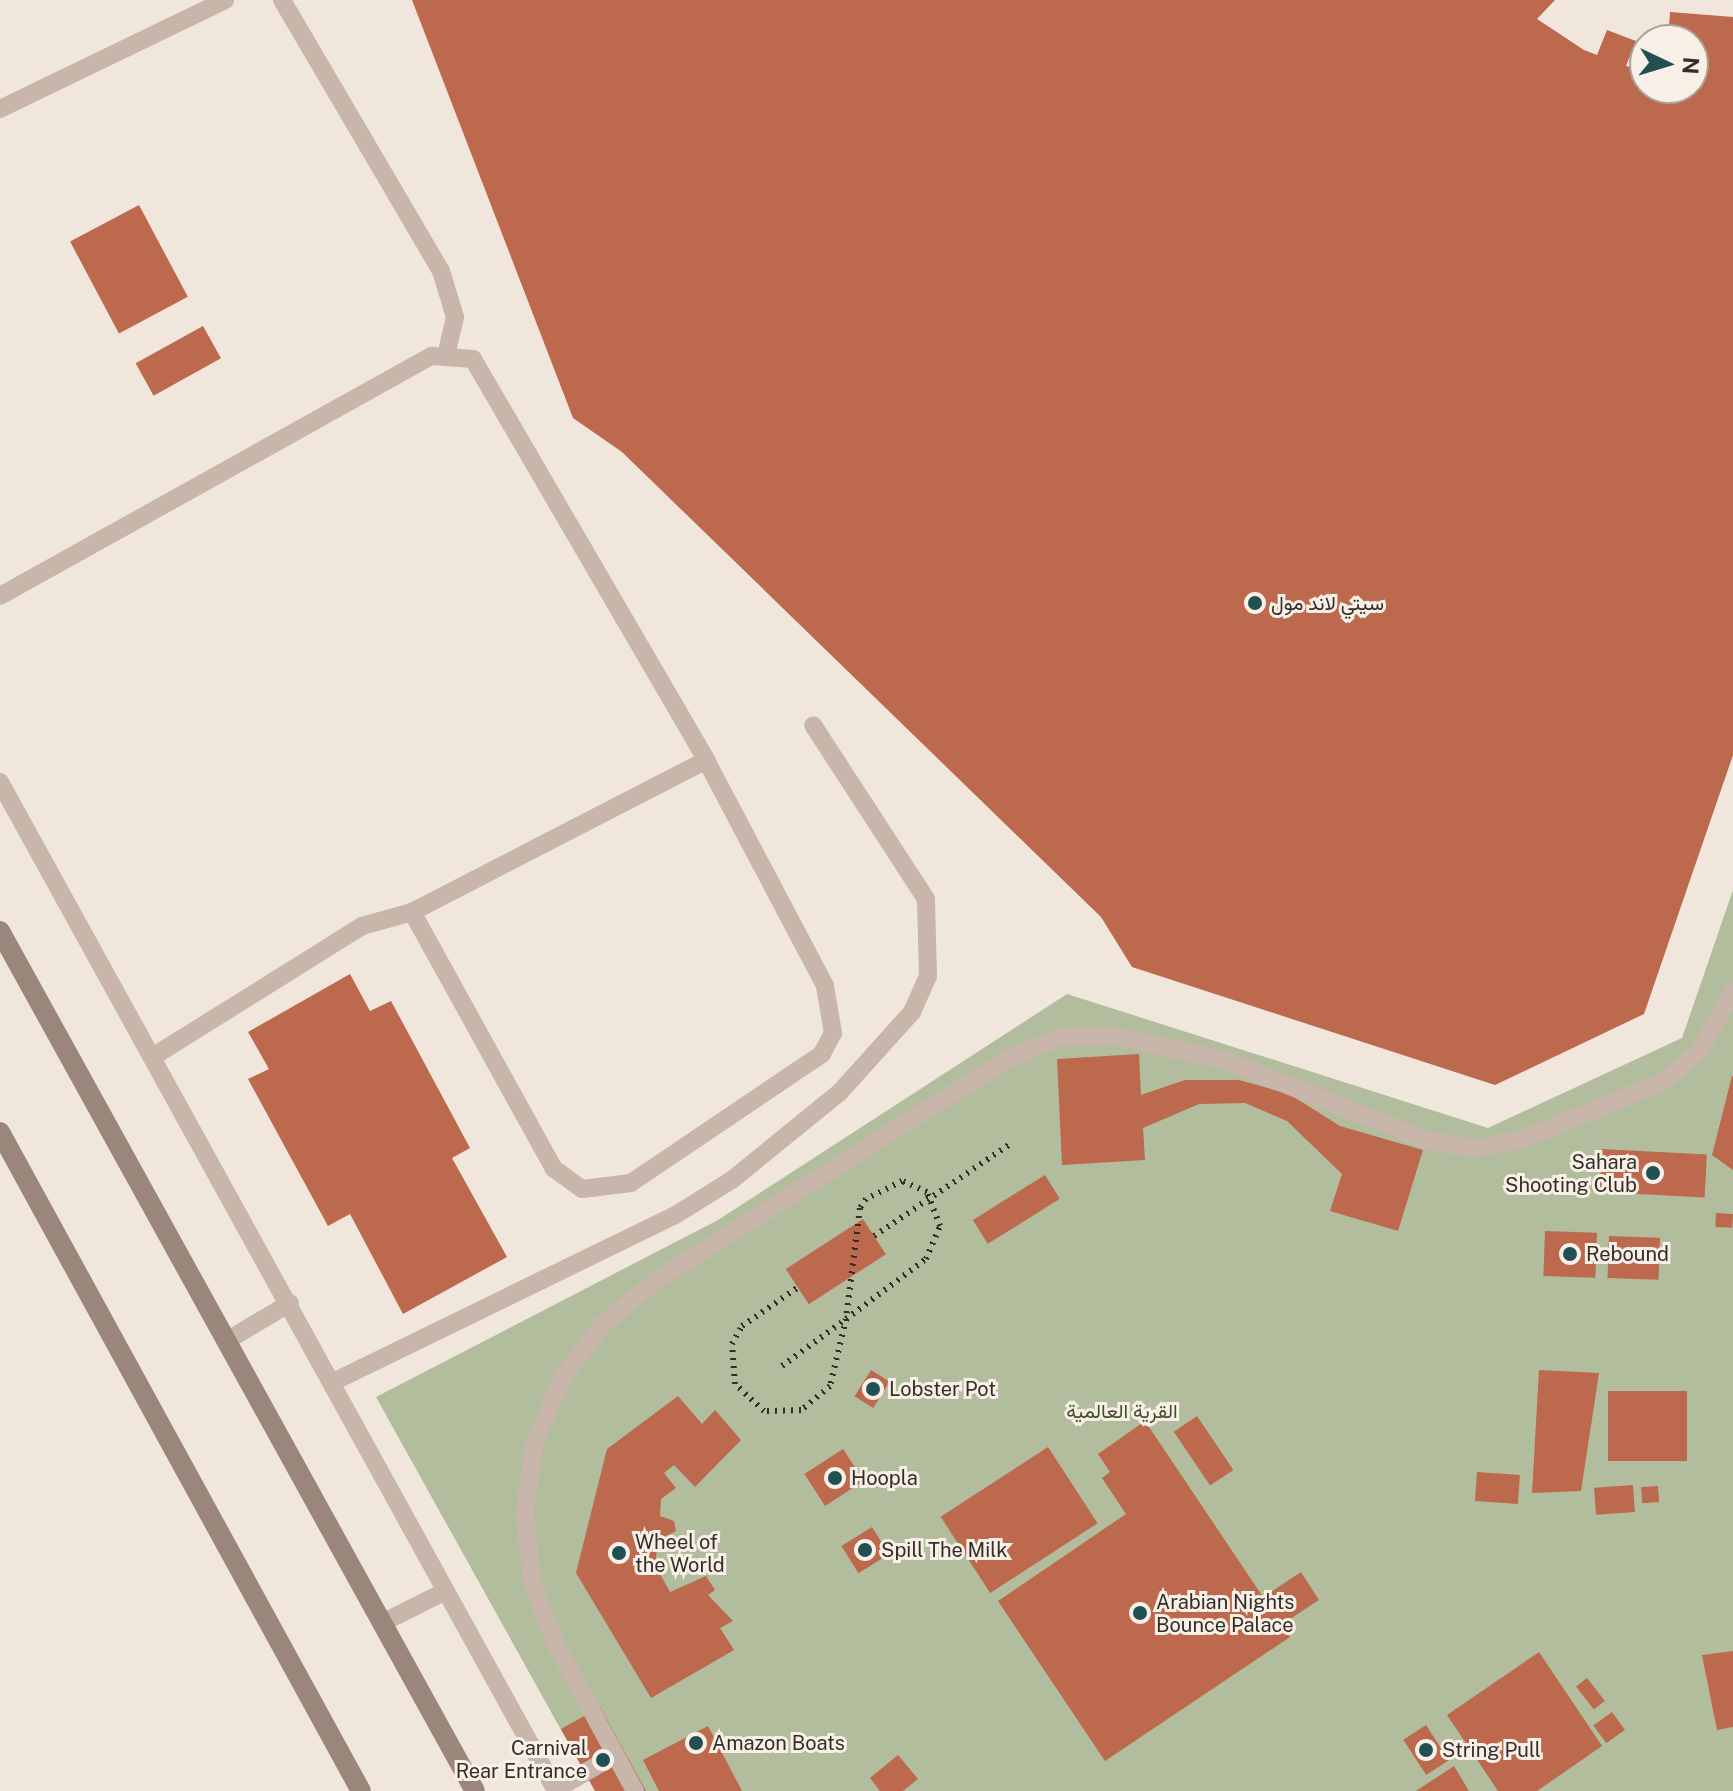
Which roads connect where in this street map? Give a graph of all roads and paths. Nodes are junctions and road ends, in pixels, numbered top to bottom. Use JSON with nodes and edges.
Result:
{"nodes":[{"id":1,"x":225,"y":0,"type":"edge"},
{"id":2,"x":282,"y":0,"type":"edge"},
{"id":3,"x":0,"y":109,"type":"edge"},
{"id":4,"x":447,"y":352,"type":"junction"},
{"id":5,"x":0,"y":596,"type":"edge"},
{"id":6,"x":813,"y":725,"type":"dead end"},
{"id":7,"x":706,"y":760,"type":"junction"},
{"id":8,"x":0,"y":782,"type":"edge"},
{"id":9,"x":412,"y":912,"type":"junction"},
{"id":10,"x":0,"y":931,"type":"edge"},
{"id":11,"x":1733,"y":992,"type":"edge"},
{"id":12,"x":154,"y":1056,"type":"junction"},
{"id":13,"x":0,"y":1132,"type":"edge"},
{"id":14,"x":290,"y":1303,"type":"junction"},
{"id":15,"x":228,"y":1340,"type":"junction"},
{"id":16,"x":335,"y":1381,"type":"junction"},
{"id":17,"x":444,"y":1592,"type":"junction"},
{"id":18,"x":384,"y":1622,"type":"junction"},
{"id":19,"x":615,"y":1755,"type":"junction"},
{"id":20,"x":555,"y":1790,"type":"edge"},
{"id":21,"x":361,"y":1791,"type":"edge"},
{"id":22,"x":475,"y":1791,"type":"edge"},
{"id":23,"x":635,"y":1791,"type":"edge"}],
"edges":[{"from":1,"to":3,"type":"lane"},
{"from":2,"to":4,"type":"lane"},
{"from":4,"to":5,"type":"lane"},
{"from":4,"to":7,"type":"lane"},
{"from":6,"to":16,"type":"lane"},
{"from":7,"to":9,"type":"lane"},
{"from":7,"to":9,"type":"lane"},
{"from":8,"to":12,"type":"lane"},
{"from":9,"to":12,"type":"lane"},
{"from":10,"to":15,"type":"street"},
{"from":11,"to":19,"type":"lane"},
{"from":12,"to":14,"type":"lane"},
{"from":13,"to":21,"type":"street"},
{"from":14,"to":15,"type":"lane"},
{"from":14,"to":16,"type":"lane"},
{"from":15,"to":18,"type":"street"},
{"from":16,"to":17,"type":"lane"},
{"from":17,"to":18,"type":"lane"},
{"from":17,"to":20,"type":"lane"},
{"from":18,"to":22,"type":"street"},
{"from":19,"to":20,"type":"lane"},
{"from":19,"to":23,"type":"lane"}]}
